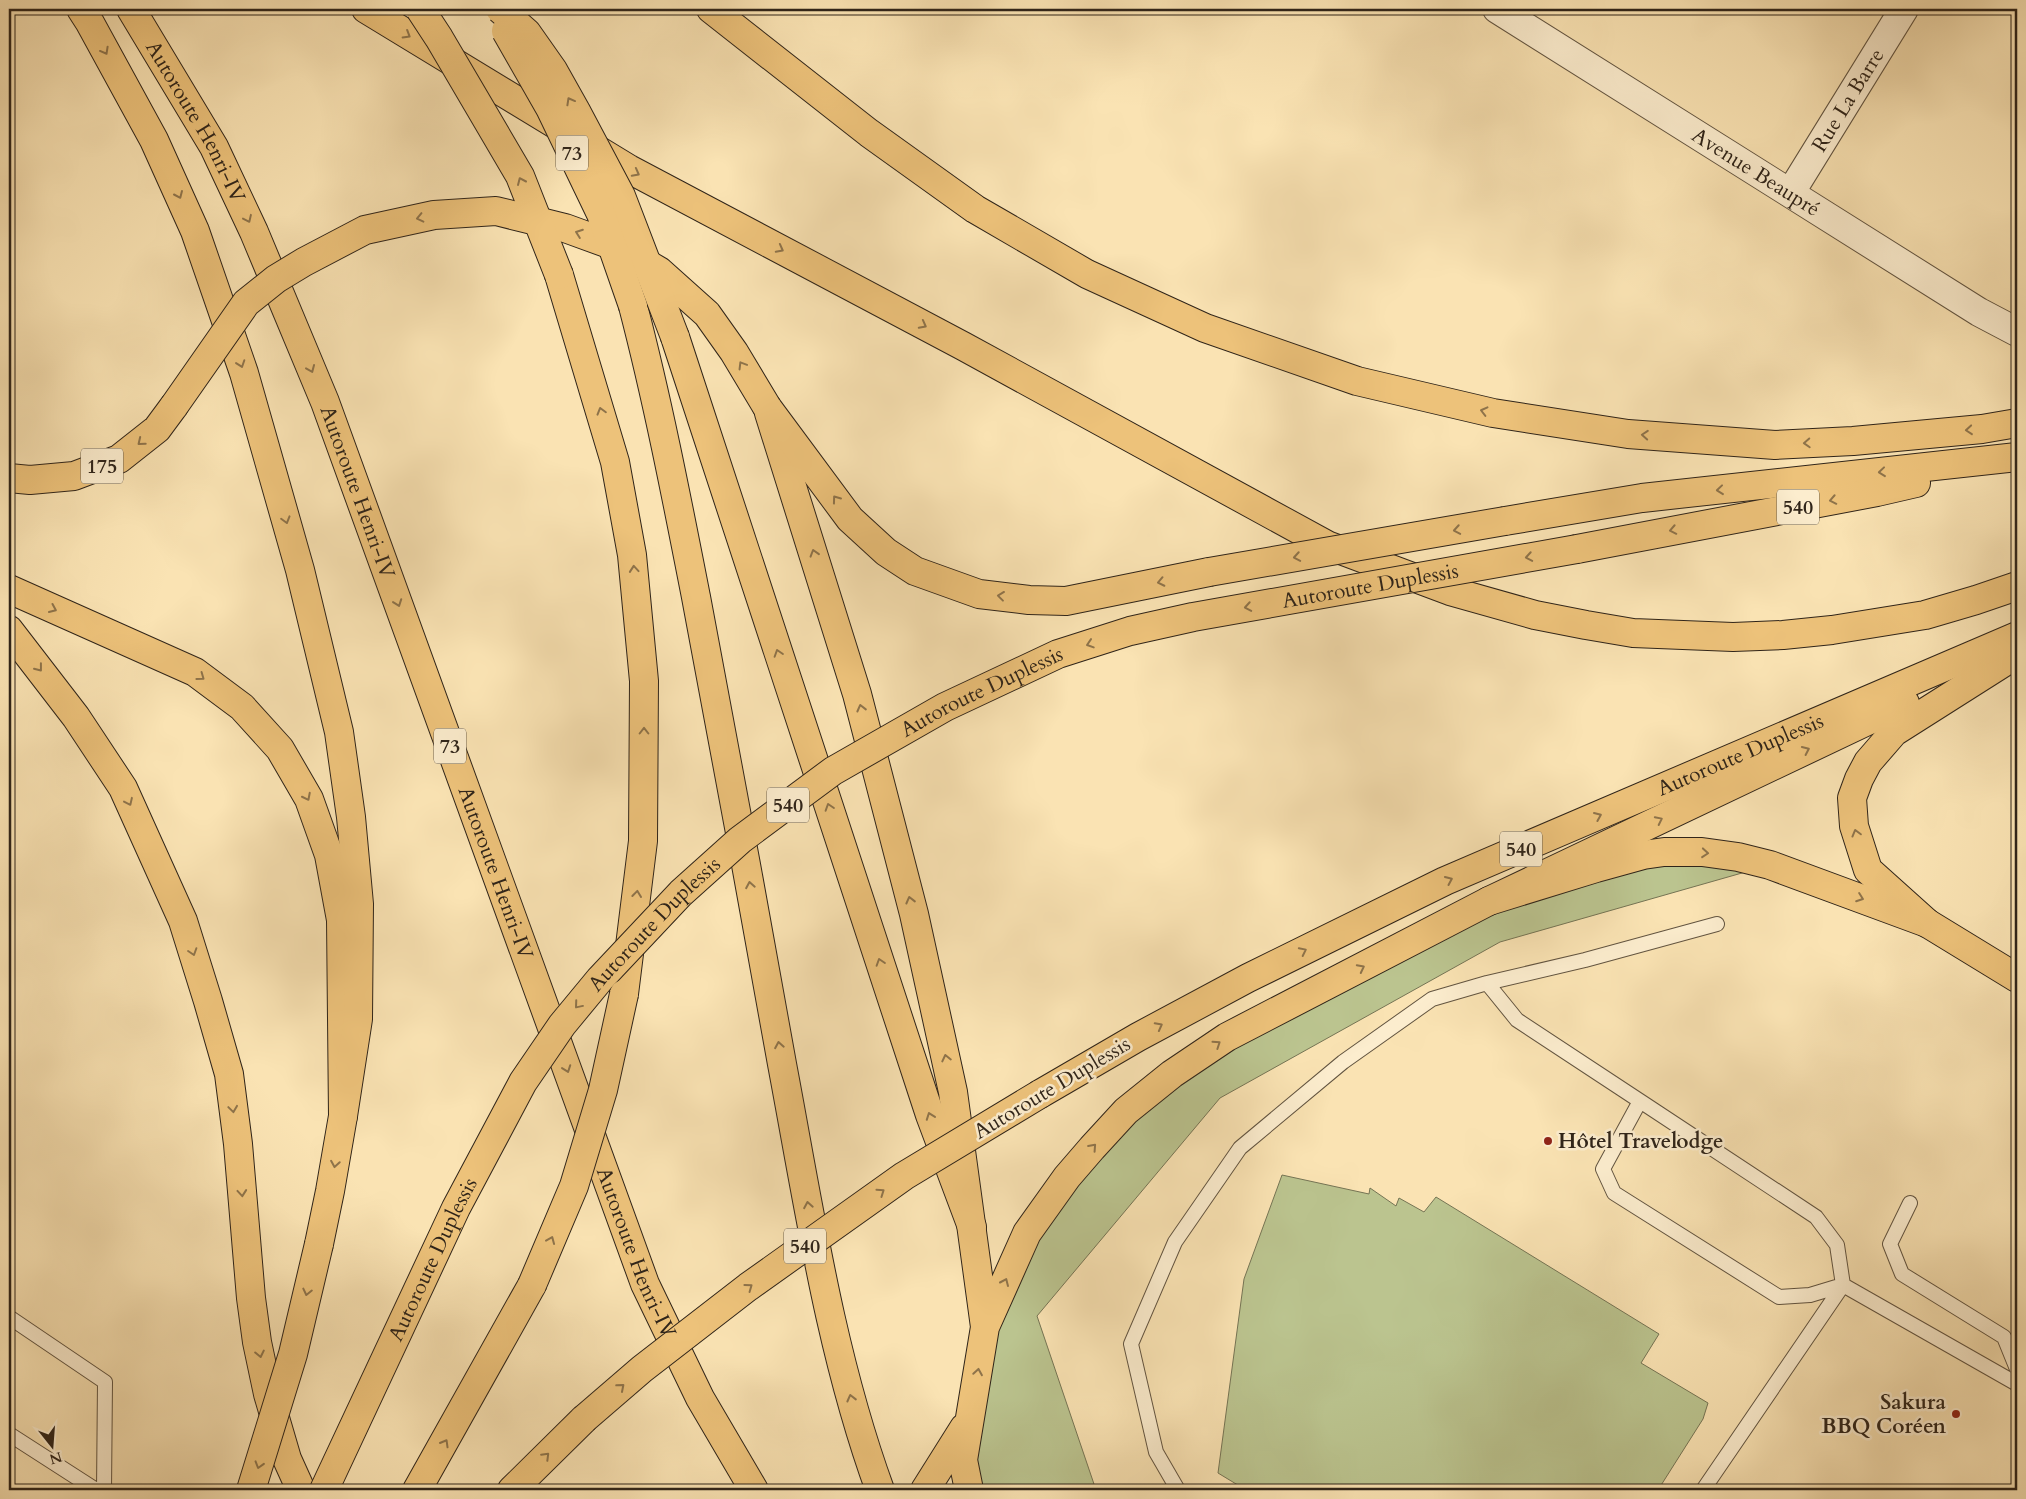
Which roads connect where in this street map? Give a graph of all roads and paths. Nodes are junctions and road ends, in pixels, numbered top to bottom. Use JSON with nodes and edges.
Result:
{"nodes":[{"id":1,"x":80,"y":9,"type":"edge"},
{"id":2,"x":131,"y":9,"type":"edge"},
{"id":3,"x":366,"y":9,"type":"edge"},
{"id":4,"x":420,"y":9,"type":"edge"},
{"id":5,"x":493,"y":9,"type":"edge"},
{"id":6,"x":500,"y":9,"type":"edge"},
{"id":7,"x":711,"y":9,"type":"edge"},
{"id":8,"x":1497,"y":9,"type":"edge"},
{"id":9,"x":1904,"y":9,"type":"edge"},
{"id":10,"x":1791,"y":192,"type":"junction"},
{"id":11,"x":2017,"y":332,"type":"edge"},
{"id":12,"x":767,"y":407,"type":"junction"},
{"id":13,"x":2017,"y":423,"type":"edge"},
{"id":14,"x":2017,"y":458,"type":"edge"},
{"id":15,"x":9,"y":478,"type":"edge"},
{"id":16,"x":2017,"y":586,"type":"edge"},
{"id":17,"x":9,"y":590,"type":"edge"},
{"id":18,"x":9,"y":630,"type":"edge"},
{"id":19,"x":2017,"y":636,"type":"edge"},
{"id":20,"x":2017,"y":652,"type":"edge"},
{"id":21,"x":1489,"y":902,"type":"junction"},
{"id":22,"x":1927,"y":923,"type":"junction"},
{"id":23,"x":1718,"y":924,"type":"dead end"},
{"id":24,"x":2017,"y":978,"type":"edge"},
{"id":25,"x":1487,"y":982,"type":"junction"},
{"id":26,"x":1640,"y":1101,"type":"junction"},
{"id":27,"x":343,"y":1116,"type":"junction"},
{"id":28,"x":1910,"y":1203,"type":"dead end"},
{"id":29,"x":972,"y":1227,"type":"junction"},
{"id":30,"x":1843,"y":1285,"type":"junction"},
{"id":31,"x":9,"y":1317,"type":"edge"},
{"id":32,"x":985,"y":1327,"type":"junction"},
{"id":33,"x":2017,"y":1369,"type":"edge"},
{"id":34,"x":2017,"y":1384,"type":"edge"},
{"id":35,"x":971,"y":1418,"type":"junction"},
{"id":36,"x":9,"y":1434,"type":"edge"},
{"id":37,"x":419,"y":1488,"type":"edge"},
{"id":38,"x":96,"y":1490,"type":"edge"},
{"id":39,"x":104,"y":1490,"type":"edge"},
{"id":40,"x":251,"y":1490,"type":"edge"},
{"id":41,"x":301,"y":1490,"type":"edge"},
{"id":42,"x":324,"y":1490,"type":"edge"},
{"id":43,"x":512,"y":1490,"type":"edge"},
{"id":44,"x":754,"y":1490,"type":"edge"},
{"id":45,"x":880,"y":1490,"type":"edge"},
{"id":46,"x":925,"y":1490,"type":"edge"},
{"id":47,"x":969,"y":1490,"type":"edge"},
{"id":48,"x":1178,"y":1490,"type":"edge"},
{"id":49,"x":1703,"y":1490,"type":"edge"}],
"edges":[{"from":1,"to":27,"type":"highway","one_way":true},
{"from":2,"to":44,"type":"highway","name":"Autoroute Henri-IV","number":"73","one_way":true},
{"from":3,"to":16,"type":"highway","one_way":true},
{"from":37,"to":4,"type":"highway","one_way":true,"bridge":true},
{"from":45,"to":5,"type":"highway","number":"73","one_way":true,"bridge":true},
{"from":29,"to":6,"type":"highway","one_way":true,"bridge":true},
{"from":13,"to":7,"type":"highway","one_way":true},
{"from":8,"to":10,"type":"street","name":"Avenue Beaupré"},
{"from":9,"to":10,"type":"street","name":"Rue La Barre"},
{"from":10,"to":11,"type":"street","name":"Avenue Beaupré"},
{"from":14,"to":12,"type":"highway","one_way":true,"bridge":true},
{"from":12,"to":15,"type":"highway","number":"175","one_way":true,"bridge":true},
{"from":29,"to":12,"type":"highway","one_way":true},
{"from":14,"to":42,"type":"highway","name":"Autoroute Duplessis","number":"540","one_way":true,"bridge":true},
{"from":17,"to":27,"type":"highway","one_way":true},
{"from":18,"to":41,"type":"highway","one_way":true},
{"from":43,"to":19,"type":"highway","name":"Autoroute Duplessis","number":"540","one_way":true,"bridge":true},
{"from":21,"to":20,"type":"highway","one_way":true},
{"from":22,"to":20,"type":"highway","one_way":true},
{"from":21,"to":22,"type":"highway","one_way":true},
{"from":32,"to":21,"type":"highway","one_way":true},
{"from":22,"to":24,"type":"highway"},
{"from":23,"to":25,"type":"lane"},
{"from":25,"to":26,"type":"lane"},
{"from":25,"to":48,"type":"lane"},
{"from":26,"to":30,"type":"lane"},
{"from":26,"to":30,"type":"lane"},
{"from":27,"to":40,"type":"highway","one_way":true,"bridge":true},
{"from":28,"to":33,"type":"lane"},
{"from":29,"to":32,"type":"highway"},
{"from":30,"to":34,"type":"lane"},
{"from":30,"to":49,"type":"lane"},
{"from":31,"to":39,"type":"lane"},
{"from":35,"to":32,"type":"highway","one_way":true},
{"from":35,"to":46,"type":"highway"},
{"from":35,"to":47,"type":"highway"},
{"from":36,"to":38,"type":"lane"}]}
